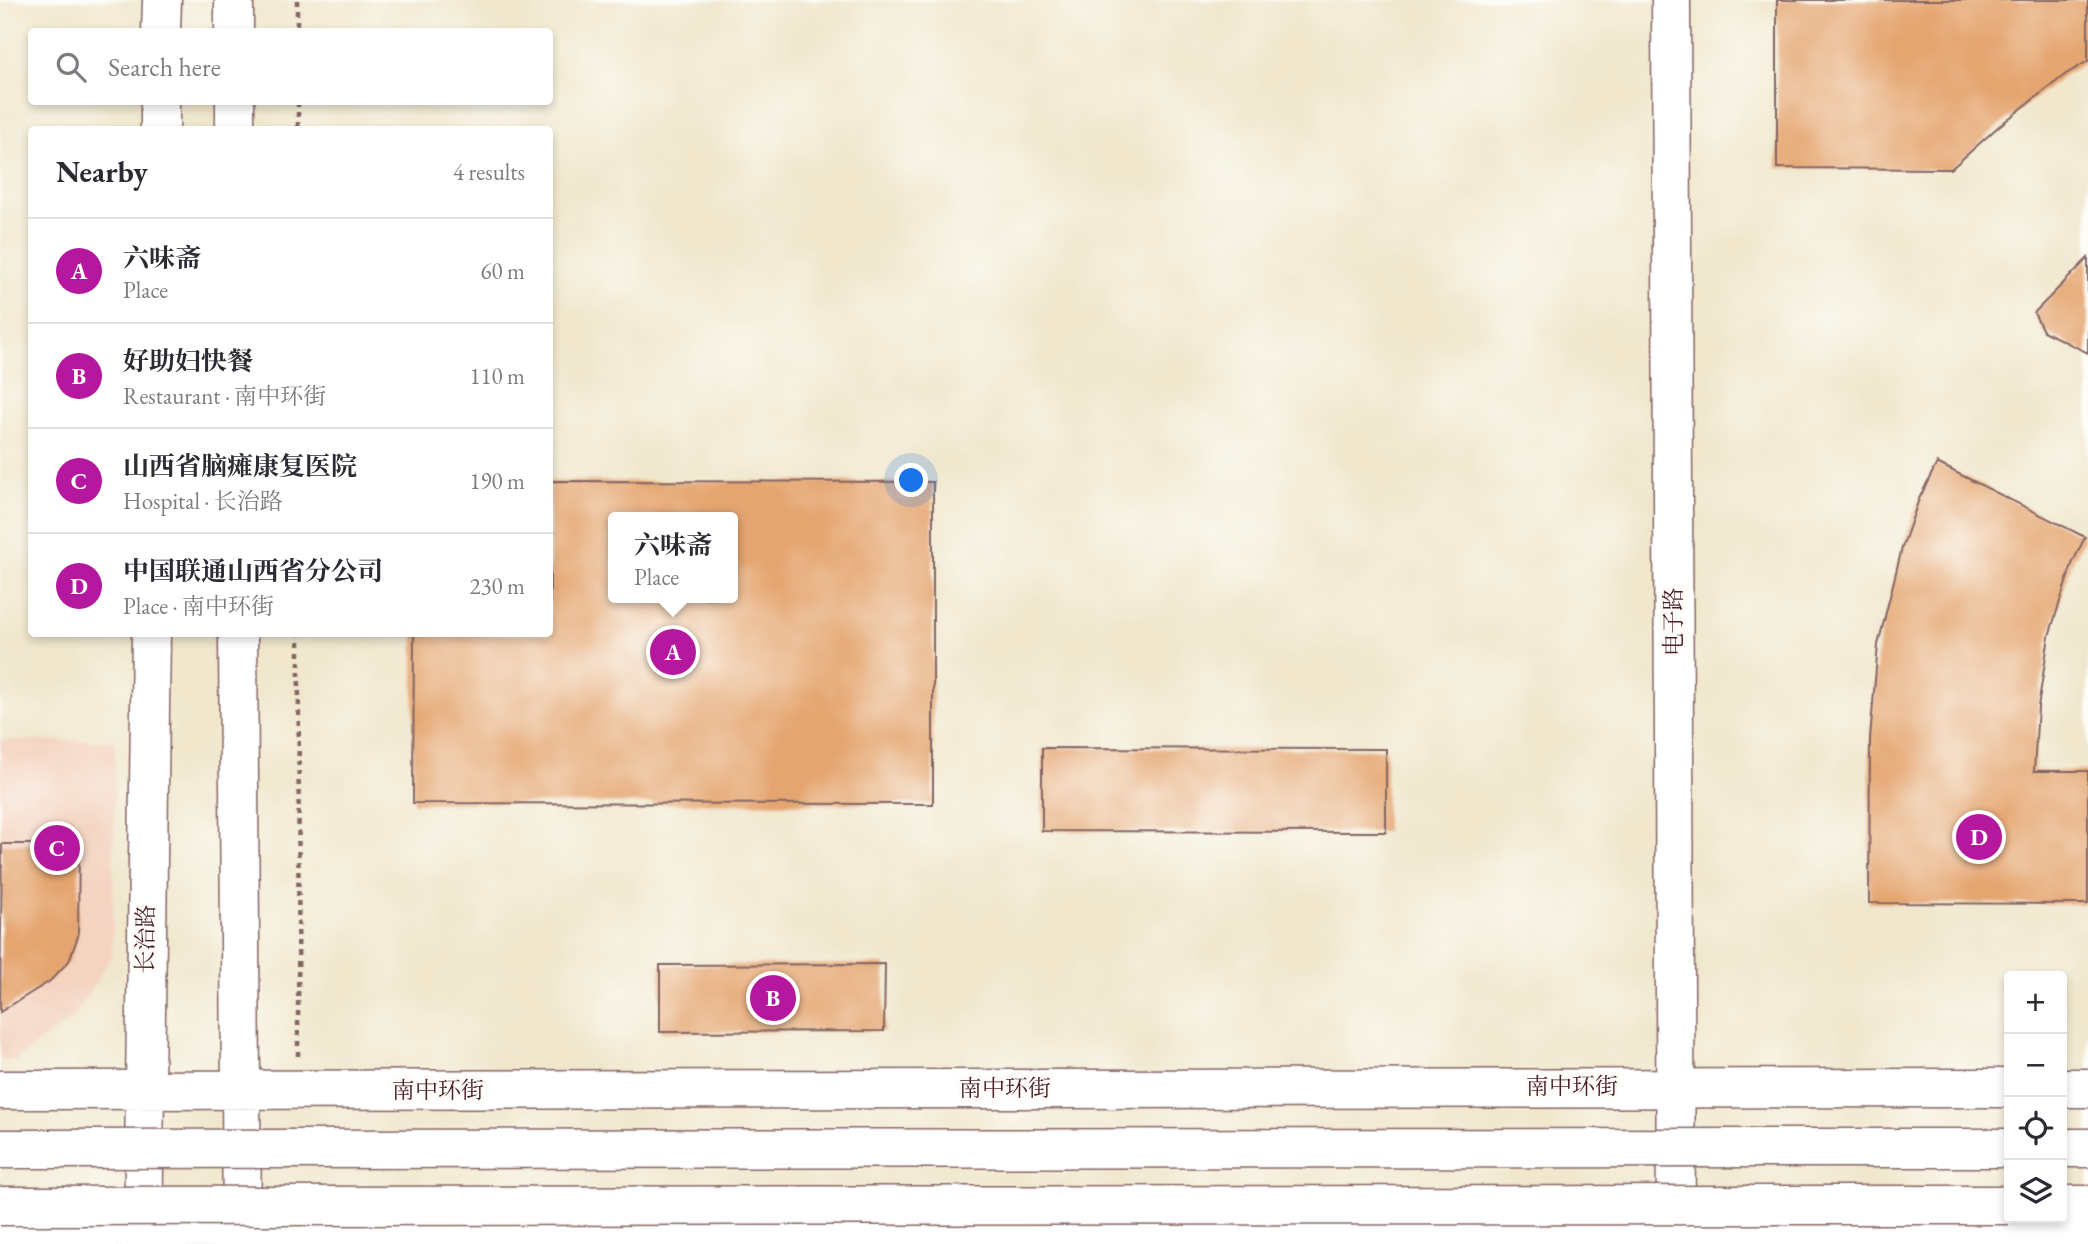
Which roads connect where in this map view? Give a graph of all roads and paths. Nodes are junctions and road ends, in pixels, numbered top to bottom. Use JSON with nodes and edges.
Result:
{"nodes":[{"id":1,"x":162,"y":0,"type":"edge"},
{"id":2,"x":234,"y":0,"type":"edge"},
{"id":3,"x":297,"y":0,"type":"edge"},
{"id":4,"x":1671,"y":0,"type":"edge"},
{"id":5,"x":161,"y":28,"type":"edge"},
{"id":6,"x":234,"y":28,"type":"edge"},
{"id":7,"x":297,"y":28,"type":"edge"},
{"id":8,"x":160,"y":105,"type":"edge"},
{"id":9,"x":235,"y":105,"type":"edge"},
{"id":10,"x":298,"y":105,"type":"edge"},
{"id":11,"x":160,"y":126,"type":"edge"},
{"id":12,"x":235,"y":126,"type":"edge"},
{"id":13,"x":298,"y":126,"type":"edge"},
{"id":14,"x":151,"y":637,"type":"edge"},
{"id":15,"x":238,"y":637,"type":"edge"},
{"id":16,"x":299,"y":637,"type":"edge"},
{"id":17,"x":298,"y":1057,"type":"dead end"},
{"id":18,"x":1675,"y":1086,"type":"junction"},
{"id":19,"x":143,"y":1088,"type":"junction"},
{"id":20,"x":2004,"y":1088,"type":"edge"},
{"id":21,"x":2067,"y":1088,"type":"edge"},
{"id":22,"x":2088,"y":1088,"type":"edge"},
{"id":23,"x":0,"y":1090,"type":"edge"},
{"id":24,"x":240,"y":1090,"type":"junction"},
{"id":25,"x":2004,"y":1148,"type":"edge"},
{"id":26,"x":2067,"y":1148,"type":"edge"},
{"id":27,"x":2088,"y":1148,"type":"edge"},
{"id":28,"x":0,"y":1149,"type":"edge"},
{"id":29,"x":2004,"y":1205,"type":"edge"},
{"id":30,"x":2067,"y":1205,"type":"edge"},
{"id":31,"x":2088,"y":1205,"type":"edge"},
{"id":32,"x":0,"y":1206,"type":"edge"},
{"id":33,"x":0,"y":1228,"type":"edge"},
{"id":34,"x":143,"y":1236,"type":"edge"},
{"id":35,"x":2088,"y":1236,"type":"edge"},
{"id":36,"x":242,"y":1237,"type":"edge"},
{"id":37,"x":1676,"y":1239,"type":"edge"}],
"edges":[{"from":1,"to":5,"type":"main road"},
{"from":2,"to":6,"type":"main road"},
{"from":3,"to":7,"type":"path"},
{"from":4,"to":18,"type":"main road","name":"电子路"},
{"from":8,"to":11,"type":"main road"},
{"from":9,"to":12,"type":"main road"},
{"from":10,"to":13,"type":"path"},
{"from":14,"to":19,"type":"main road","name":"长治路"},
{"from":15,"to":24,"type":"main road"},
{"from":16,"to":17,"type":"path"},
{"from":18,"to":20,"type":"main road","name":"南中环街"},
{"from":18,"to":24,"type":"main road","name":"南中环街"},
{"from":18,"to":37,"type":"main road","name":"电子路"},
{"from":19,"to":23,"type":"main road","name":"南中环街"},
{"from":19,"to":24,"type":"main road","name":"南中环街"},
{"from":19,"to":34,"type":"main road","name":"长治路"},
{"from":21,"to":22,"type":"main road"},
{"from":24,"to":36,"type":"main road"},
{"from":25,"to":28,"type":"main road","bridge":true},
{"from":26,"to":27,"type":"main road"},
{"from":29,"to":32,"type":"main road","bridge":true},
{"from":30,"to":31,"type":"main road"},
{"from":33,"to":34,"type":"main road"},
{"from":34,"to":36,"type":"main road"},
{"from":35,"to":37,"type":"main road"},
{"from":36,"to":37,"type":"main road"}]}
